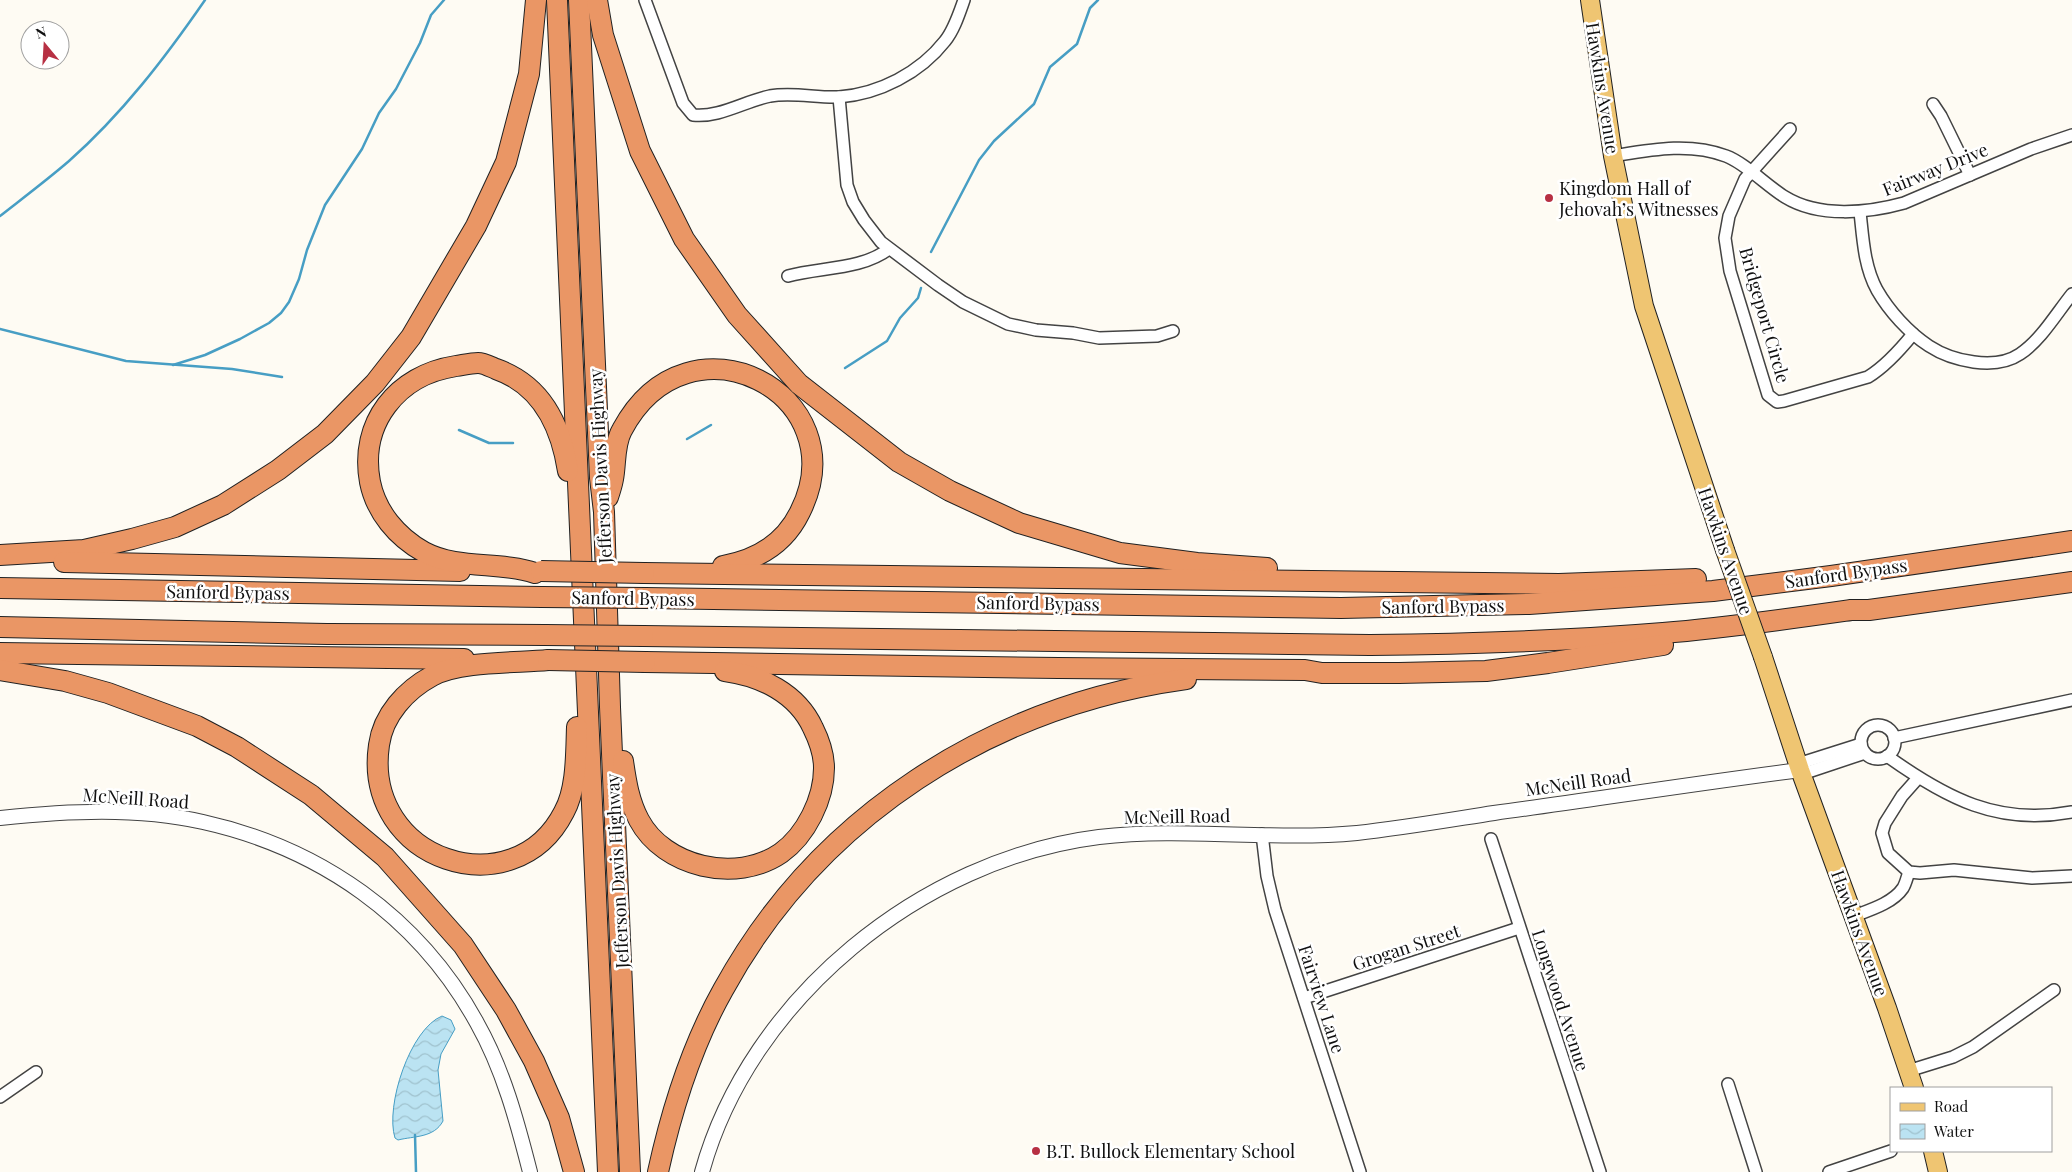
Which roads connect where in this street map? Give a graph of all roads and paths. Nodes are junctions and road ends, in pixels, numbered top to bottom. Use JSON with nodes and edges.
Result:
{"nodes":[{"id":1,"x":536,"y":0,"type":"edge"},
{"id":2,"x":557,"y":0,"type":"edge"},
{"id":3,"x":579,"y":0,"type":"edge"},
{"id":4,"x":597,"y":0,"type":"edge"},
{"id":5,"x":657,"y":0,"type":"edge"},
{"id":6,"x":964,"y":0,"type":"edge"},
{"id":7,"x":1590,"y":0,"type":"edge"},
{"id":8,"x":646,"y":3,"type":"edge"},
{"id":9,"x":839,"y":96,"type":"junction"},
{"id":10,"x":1933,"y":104,"type":"dead end"},
{"id":11,"x":1790,"y":129,"type":"dead end"},
{"id":12,"x":2072,"y":135,"type":"edge"},
{"id":13,"x":1613,"y":156,"type":"junction"},
{"id":14,"x":1751,"y":172,"type":"junction"},
{"id":15,"x":1970,"y":175,"type":"junction"},
{"id":16,"x":1860,"y":212,"type":"junction"},
{"id":17,"x":889,"y":249,"type":"junction"},
{"id":18,"x":788,"y":276,"type":"dead end"},
{"id":19,"x":2072,"y":294,"type":"edge"},
{"id":20,"x":1173,"y":331,"type":"dead end"},
{"id":21,"x":1913,"y":334,"type":"junction"},
{"id":22,"x":579,"y":509,"type":"junction"},
{"id":23,"x":604,"y":512,"type":"junction"},
{"id":24,"x":2072,"y":542,"type":"edge"},
{"id":25,"x":0,"y":555,"type":"edge"},
{"id":26,"x":0,"y":562,"type":"edge"},
{"id":27,"x":1930,"y":562,"type":"junction"},
{"id":28,"x":538,"y":572,"type":"junction"},
{"id":29,"x":644,"y":572,"type":"junction"},
{"id":30,"x":1421,"y":582,"type":"junction"},
{"id":31,"x":2072,"y":582,"type":"edge"},
{"id":32,"x":0,"y":588,"type":"edge"},
{"id":33,"x":1869,"y":610,"type":"junction"},
{"id":34,"x":0,"y":626,"type":"edge"},
{"id":35,"x":0,"y":653,"type":"edge"},
{"id":36,"x":548,"y":660,"type":"junction"},
{"id":37,"x":650,"y":662,"type":"junction"},
{"id":38,"x":0,"y":670,"type":"edge"},
{"id":39,"x":1322,"y":672,"type":"junction"},
{"id":40,"x":587,"y":683,"type":"junction"},
{"id":41,"x":2072,"y":700,"type":"edge"},
{"id":42,"x":610,"y":707,"type":"junction"},
{"id":43,"x":1894,"y":738,"type":"junction"},
{"id":44,"x":1863,"y":748,"type":"junction"},
{"id":45,"x":1887,"y":756,"type":"junction"},
{"id":46,"x":1800,"y":769,"type":"junction"},
{"id":47,"x":1918,"y":778,"type":"junction"},
{"id":48,"x":2072,"y":812,"type":"edge"},
{"id":49,"x":0,"y":818,"type":"edge"},
{"id":50,"x":1262,"y":834,"type":"junction"},
{"id":51,"x":1490,"y":839,"type":"dead end"},
{"id":52,"x":1909,"y":872,"type":"junction"},
{"id":53,"x":2072,"y":876,"type":"edge"},
{"id":54,"x":1854,"y":916,"type":"junction"},
{"id":55,"x":1519,"y":928,"type":"junction"},
{"id":56,"x":2054,"y":990,"type":"dead end"},
{"id":57,"x":1304,"y":998,"type":"junction"},
{"id":58,"x":1908,"y":1071,"type":"junction"},
{"id":59,"x":36,"y":1072,"type":"dead end"},
{"id":60,"x":1728,"y":1084,"type":"dead end"},
{"id":61,"x":1914,"y":1087,"type":"edge"},
{"id":62,"x":0,"y":1096,"type":"edge"},
{"id":63,"x":1890,"y":1151,"type":"edge"},
{"id":64,"x":1933,"y":1152,"type":"edge"},
{"id":65,"x":530,"y":1172,"type":"edge"},
{"id":66,"x":574,"y":1172,"type":"edge"},
{"id":67,"x":608,"y":1172,"type":"edge"},
{"id":68,"x":630,"y":1172,"type":"edge"},
{"id":69,"x":658,"y":1172,"type":"edge"},
{"id":70,"x":702,"y":1172,"type":"edge"},
{"id":71,"x":1360,"y":1172,"type":"edge"},
{"id":72,"x":1600,"y":1172,"type":"edge"},
{"id":73,"x":1756,"y":1172,"type":"edge"},
{"id":74,"x":1829,"y":1172,"type":"edge"},
{"id":75,"x":1938,"y":1172,"type":"edge"}],
"edges":[{"from":1,"to":25,"type":"highway"},
{"from":2,"to":22,"type":"highway","name":"Jefferson Davis Highway"},
{"from":3,"to":23,"type":"highway","name":"Jefferson Davis Highway"},
{"from":4,"to":30,"type":"highway"},
{"from":5,"to":8,"type":"street"},
{"from":6,"to":9,"type":"street"},
{"from":7,"to":13,"type":"main road","name":"Hawkins Avenue"},
{"from":8,"to":9,"type":"street"},
{"from":9,"to":17,"type":"street"},
{"from":10,"to":15,"type":"street"},
{"from":11,"to":14,"type":"street","name":"Bridgeport Circle"},
{"from":12,"to":15,"type":"street","name":"Fairway Drive"},
{"from":13,"to":14,"type":"street","name":"Fairway Drive"},
{"from":13,"to":46,"type":"main road","name":"Hawkins Avenue","bridge":true},
{"from":14,"to":16,"type":"street","name":"Fairway Drive"},
{"from":14,"to":21,"type":"street","name":"Bridgeport Circle"},
{"from":15,"to":16,"type":"street","name":"Fairway Drive"},
{"from":16,"to":21,"type":"street"},
{"from":17,"to":18,"type":"street"},
{"from":17,"to":20,"type":"street"},
{"from":19,"to":21,"type":"street"},
{"from":22,"to":28,"type":"highway"},
{"from":22,"to":40,"type":"highway","name":"Jefferson Davis Highway"},
{"from":23,"to":29,"type":"highway"},
{"from":23,"to":42,"type":"highway","name":"Jefferson Davis Highway"},
{"from":24,"to":27,"type":"highway","name":"Sanford Bypass"},
{"from":26,"to":28,"type":"highway"},
{"from":27,"to":30,"type":"highway"},
{"from":27,"to":32,"type":"highway","name":"Sanford Bypass","bridge":true},
{"from":28,"to":29,"type":"highway","bridge":true},
{"from":29,"to":30,"type":"highway"},
{"from":31,"to":33,"type":"highway"},
{"from":33,"to":34,"type":"highway","bridge":true},
{"from":33,"to":39,"type":"highway"},
{"from":35,"to":36,"type":"highway"},
{"from":36,"to":37,"type":"highway","bridge":true},
{"from":36,"to":40,"type":"highway"},
{"from":37,"to":39,"type":"highway"},
{"from":37,"to":42,"type":"highway"},
{"from":38,"to":66,"type":"highway"},
{"from":39,"to":69,"type":"highway"},
{"from":40,"to":67,"type":"highway","name":"Jefferson Davis Highway"},
{"from":41,"to":43,"type":"street"},
{"from":42,"to":68,"type":"highway","name":"Jefferson Davis Highway"},
{"from":43,"to":44,"type":"street"},
{"from":43,"to":45,"type":"street"},
{"from":44,"to":45,"type":"street"},
{"from":44,"to":46,"type":"street"},
{"from":45,"to":47,"type":"street"},
{"from":46,"to":50,"type":"street","name":"McNeill Road"},
{"from":46,"to":54,"type":"main road","name":"Hawkins Avenue"},
{"from":47,"to":48,"type":"street"},
{"from":47,"to":52,"type":"street"},
{"from":49,"to":65,"type":"street","name":"McNeill Road"},
{"from":50,"to":57,"type":"street","name":"Fairview Lane"},
{"from":50,"to":70,"type":"street","name":"McNeill Road"},
{"from":51,"to":55,"type":"street","name":"Longwood Avenue"},
{"from":52,"to":53,"type":"street"},
{"from":52,"to":54,"type":"street"},
{"from":54,"to":58,"type":"main road","name":"Hawkins Avenue"},
{"from":55,"to":57,"type":"street","name":"Grogan Street"},
{"from":55,"to":72,"type":"street","name":"Longwood Avenue"},
{"from":56,"to":58,"type":"street"},
{"from":57,"to":71,"type":"street","name":"Fairview Lane"},
{"from":58,"to":61,"type":"main road","name":"Hawkins Avenue"},
{"from":59,"to":62,"type":"street"},
{"from":60,"to":73,"type":"street"},
{"from":63,"to":74,"type":"street"},
{"from":64,"to":75,"type":"main road"}]}
